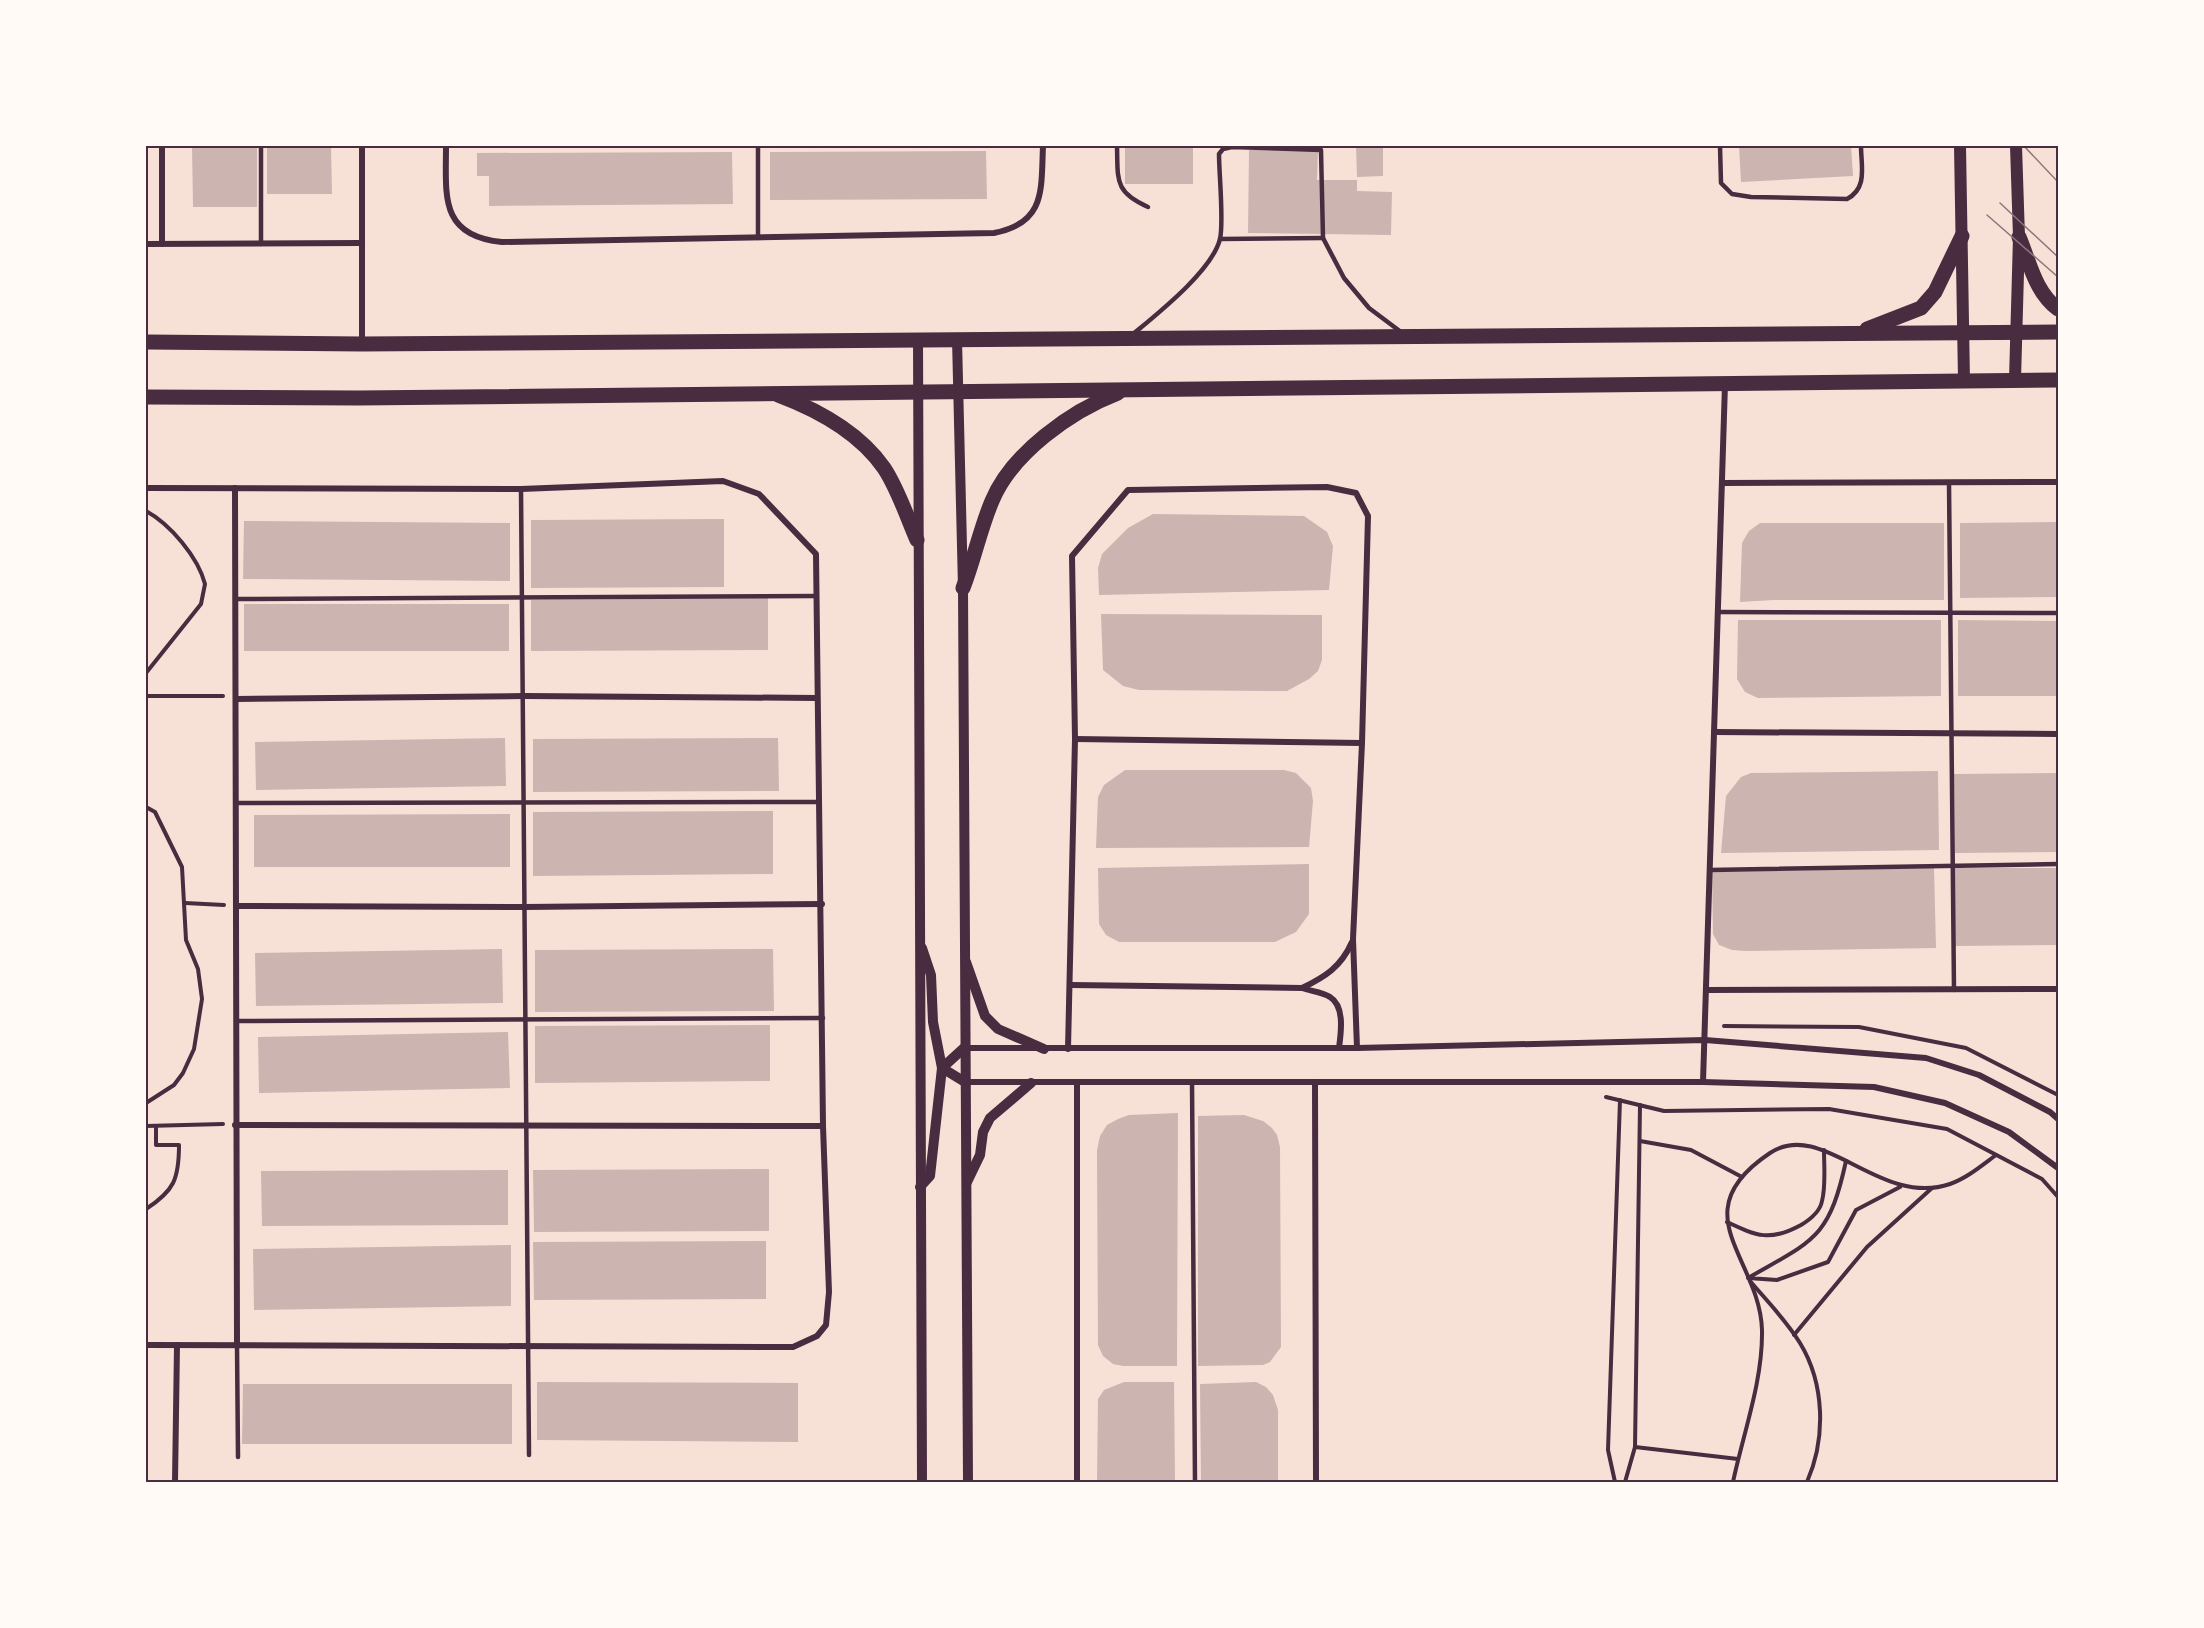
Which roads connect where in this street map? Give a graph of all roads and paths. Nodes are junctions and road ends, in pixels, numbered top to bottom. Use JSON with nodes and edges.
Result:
{"nodes":[{"id":1,"x":162,"y":146,"type":"edge"},
{"id":2,"x":261,"y":146,"type":"edge"},
{"id":3,"x":362,"y":146,"type":"edge"},
{"id":4,"x":446,"y":146,"type":"edge"},
{"id":5,"x":758,"y":146,"type":"edge"},
{"id":6,"x":1043,"y":146,"type":"edge"},
{"id":7,"x":1117,"y":146,"type":"edge"},
{"id":8,"x":1720,"y":146,"type":"edge"},
{"id":9,"x":1861,"y":146,"type":"edge"},
{"id":10,"x":1960,"y":146,"type":"edge"},
{"id":11,"x":2016,"y":146,"type":"edge"},
{"id":12,"x":1223,"y":147,"type":"edge"},
{"id":13,"x":1148,"y":207,"type":"dead end"},
{"id":14,"x":1962,"y":236,"type":"junction"},
{"id":15,"x":2019,"y":237,"type":"junction"},
{"id":16,"x":758,"y":238,"type":"junction"},
{"id":17,"x":1323,"y":238,"type":"junction"},
{"id":18,"x":1220,"y":239,"type":"junction"},
{"id":19,"x":361,"y":243,"type":"junction"},
{"id":20,"x":146,"y":244,"type":"edge"},
{"id":21,"x":162,"y":244,"type":"junction"},
{"id":22,"x":261,"y":244,"type":"junction"},
{"id":23,"x":2058,"y":309,"type":"edge"},
{"id":24,"x":1964,"y":332,"type":"junction"},
{"id":25,"x":2015,"y":332,"type":"junction"},
{"id":26,"x":2058,"y":332,"type":"edge"},
{"id":27,"x":1856,"y":333,"type":"junction"},
{"id":28,"x":1406,"y":336,"type":"junction"},
{"id":29,"x":918,"y":338,"type":"junction"},
{"id":30,"x":1129,"y":338,"type":"junction"},
{"id":31,"x":957,"y":339,"type":"junction"},
{"id":32,"x":146,"y":342,"type":"edge"},
{"id":33,"x":362,"y":344,"type":"junction"},
{"id":34,"x":1964,"y":380,"type":"junction"},
{"id":35,"x":2016,"y":380,"type":"junction"},
{"id":36,"x":2058,"y":380,"type":"edge"},
{"id":37,"x":1725,"y":383,"type":"junction"},
{"id":38,"x":1126,"y":389,"type":"junction"},
{"id":39,"x":917,"y":391,"type":"junction"},
{"id":40,"x":959,"y":391,"type":"junction"},
{"id":41,"x":771,"y":392,"type":"junction"},
{"id":42,"x":146,"y":397,"type":"edge"},
{"id":43,"x":2058,"y":482,"type":"edge"},
{"id":44,"x":1722,"y":483,"type":"junction"},
{"id":45,"x":1949,"y":483,"type":"junction"},
{"id":46,"x":146,"y":488,"type":"edge"},
{"id":47,"x":235,"y":488,"type":"junction"},
{"id":48,"x":521,"y":489,"type":"junction"},
{"id":49,"x":146,"y":511,"type":"edge"},
{"id":50,"x":917,"y":540,"type":"junction"},
{"id":51,"x":963,"y":588,"type":"junction"},
{"id":52,"x":816,"y":596,"type":"junction"},
{"id":53,"x":522,"y":597,"type":"junction"},
{"id":54,"x":235,"y":599,"type":"junction"},
{"id":55,"x":1718,"y":612,"type":"junction"},
{"id":56,"x":1950,"y":613,"type":"junction"},
{"id":57,"x":2058,"y":613,"type":"edge"},
{"id":58,"x":146,"y":673,"type":"edge"},
{"id":59,"x":146,"y":696,"type":"edge"},
{"id":60,"x":228,"y":696,"type":"dead end"},
{"id":61,"x":524,"y":696,"type":"junction"},
{"id":62,"x":817,"y":698,"type":"junction"},
{"id":63,"x":236,"y":699,"type":"junction"},
{"id":64,"x":1714,"y":732,"type":"junction"},
{"id":65,"x":2058,"y":734,"type":"edge"},
{"id":66,"x":1952,"y":735,"type":"junction"},
{"id":67,"x":1075,"y":739,"type":"junction"},
{"id":68,"x":1362,"y":743,"type":"junction"},
{"id":69,"x":819,"y":802,"type":"junction"},
{"id":70,"x":236,"y":803,"type":"junction"},
{"id":71,"x":524,"y":803,"type":"junction"},
{"id":72,"x":146,"y":807,"type":"edge"},
{"id":73,"x":2058,"y":864,"type":"edge"},
{"id":74,"x":1953,"y":866,"type":"junction"},
{"id":75,"x":1710,"y":870,"type":"junction"},
{"id":76,"x":186,"y":903,"type":"junction"},
{"id":77,"x":822,"y":904,"type":"junction"},
{"id":78,"x":233,"y":905,"type":"junction"},
{"id":79,"x":525,"y":907,"type":"junction"},
{"id":80,"x":919,"y":939,"type":"junction"},
{"id":81,"x":1353,"y":939,"type":"junction"},
{"id":82,"x":964,"y":956,"type":"junction"},
{"id":83,"x":1071,"y":985,"type":"junction"},
{"id":84,"x":1302,"y":988,"type":"junction"},
{"id":85,"x":2058,"y":989,"type":"edge"},
{"id":86,"x":1706,"y":990,"type":"junction"},
{"id":87,"x":1954,"y":990,"type":"junction"},
{"id":88,"x":823,"y":1018,"type":"junction"},
{"id":89,"x":525,"y":1020,"type":"junction"},
{"id":90,"x":236,"y":1021,"type":"junction"},
{"id":91,"x":1805,"y":1026,"type":"dead end"},
{"id":92,"x":1705,"y":1040,"type":"junction"},
{"id":93,"x":1805,"y":1047,"type":"junction"},
{"id":94,"x":964,"y":1048,"type":"junction"},
{"id":95,"x":1339,"y":1048,"type":"junction"},
{"id":96,"x":1357,"y":1048,"type":"junction"},
{"id":97,"x":1044,"y":1049,"type":"junction"},
{"id":98,"x":1068,"y":1049,"type":"junction"},
{"id":99,"x":942,"y":1068,"type":"junction"},
{"id":100,"x":965,"y":1082,"type":"junction"},
{"id":101,"x":1077,"y":1082,"type":"junction"},
{"id":102,"x":1192,"y":1082,"type":"junction"},
{"id":103,"x":1315,"y":1082,"type":"junction"},
{"id":104,"x":1703,"y":1082,"type":"junction"},
{"id":105,"x":1031,"y":1083,"type":"junction"},
{"id":106,"x":1806,"y":1084,"type":"junction"},
{"id":107,"x":1597,"y":1095,"type":"dead end"},
{"id":108,"x":1620,"y":1100,"type":"junction"},
{"id":109,"x":146,"y":1103,"type":"edge"},
{"id":110,"x":1640,"y":1105,"type":"junction"},
{"id":111,"x":1806,"y":1109,"type":"junction"},
{"id":112,"x":2058,"y":1119,"type":"edge"},
{"id":113,"x":225,"y":1124,"type":"dead end"},
{"id":114,"x":235,"y":1125,"type":"junction"},
{"id":115,"x":146,"y":1126,"type":"edge"},
{"id":116,"x":156,"y":1126,"type":"junction"},
{"id":117,"x":526,"y":1126,"type":"junction"},
{"id":118,"x":823,"y":1126,"type":"junction"},
{"id":119,"x":1640,"y":1141,"type":"junction"},
{"id":120,"x":1824,"y":1149,"type":"junction"},
{"id":121,"x":1996,"y":1154,"type":"junction"},
{"id":122,"x":1846,"y":1161,"type":"junction"},
{"id":123,"x":2058,"y":1168,"type":"edge"},
{"id":124,"x":1742,"y":1177,"type":"junction"},
{"id":125,"x":966,"y":1183,"type":"junction"},
{"id":126,"x":1901,"y":1186,"type":"junction"},
{"id":127,"x":920,"y":1187,"type":"junction"},
{"id":128,"x":1932,"y":1188,"type":"junction"},
{"id":129,"x":2058,"y":1197,"type":"edge"},
{"id":130,"x":146,"y":1209,"type":"edge"},
{"id":131,"x":1727,"y":1221,"type":"junction"},
{"id":132,"x":1748,"y":1278,"type":"junction"},
{"id":133,"x":1794,"y":1335,"type":"junction"},
{"id":134,"x":146,"y":1345,"type":"edge"},
{"id":135,"x":177,"y":1345,"type":"junction"},
{"id":136,"x":237,"y":1345,"type":"junction"},
{"id":137,"x":528,"y":1345,"type":"junction"},
{"id":138,"x":1635,"y":1447,"type":"junction"},
{"id":139,"x":529,"y":1455,"type":"dead end"},
{"id":140,"x":238,"y":1457,"type":"dead end"},
{"id":141,"x":1738,"y":1459,"type":"junction"},
{"id":142,"x":175,"y":1482,"type":"edge"},
{"id":143,"x":922,"y":1482,"type":"edge"},
{"id":144,"x":968,"y":1482,"type":"edge"},
{"id":145,"x":1077,"y":1482,"type":"edge"},
{"id":146,"x":1195,"y":1482,"type":"edge"},
{"id":147,"x":1316,"y":1482,"type":"edge"},
{"id":148,"x":1615,"y":1482,"type":"edge"},
{"id":149,"x":1625,"y":1482,"type":"edge"},
{"id":150,"x":1733,"y":1482,"type":"edge"},
{"id":151,"x":1807,"y":1482,"type":"edge"}],
"edges":[{"from":1,"to":21,"type":"street"},
{"from":2,"to":22,"type":"lane"},
{"from":3,"to":19,"type":"street"},
{"from":4,"to":16,"type":"street"},
{"from":5,"to":16,"type":"lane"},
{"from":6,"to":16,"type":"street"},
{"from":7,"to":13,"type":"lane"},
{"from":8,"to":9,"type":"lane"},
{"from":10,"to":14,"type":"main road"},
{"from":11,"to":15,"type":"main road"},
{"from":12,"to":17,"type":"lane"},
{"from":12,"to":18,"type":"lane"},
{"from":14,"to":24,"type":"main road"},
{"from":14,"to":27,"type":"main road"},
{"from":15,"to":23,"type":"main road"},
{"from":15,"to":25,"type":"main road"},
{"from":17,"to":18,"type":"lane"},
{"from":17,"to":28,"type":"lane"},
{"from":18,"to":30,"type":"lane"},
{"from":19,"to":22,"type":"street"},
{"from":19,"to":33,"type":"street"},
{"from":20,"to":21,"type":"street"},
{"from":21,"to":22,"type":"street"},
{"from":24,"to":25,"type":"main road"},
{"from":24,"to":27,"type":"main road"},
{"from":24,"to":34,"type":"main road"},
{"from":25,"to":26,"type":"main road"},
{"from":25,"to":35,"type":"main road"},
{"from":27,"to":28,"type":"main road"},
{"from":28,"to":30,"type":"main road"},
{"from":29,"to":31,"type":"main road"},
{"from":29,"to":33,"type":"main road"},
{"from":29,"to":39,"type":"street"},
{"from":30,"to":31,"type":"main road"},
{"from":31,"to":40,"type":"street"},
{"from":32,"to":33,"type":"main road"},
{"from":34,"to":35,"type":"main road"},
{"from":34,"to":37,"type":"main road"},
{"from":35,"to":36,"type":"main road"},
{"from":37,"to":38,"type":"main road"},
{"from":37,"to":44,"type":"street"},
{"from":38,"to":40,"type":"main road"},
{"from":38,"to":51,"type":"main road"},
{"from":39,"to":40,"type":"main road"},
{"from":39,"to":41,"type":"main road"},
{"from":39,"to":50,"type":"street"},
{"from":40,"to":51,"type":"street"},
{"from":41,"to":42,"type":"main road"},
{"from":41,"to":50,"type":"main road"},
{"from":43,"to":45,"type":"street"},
{"from":44,"to":45,"type":"street"},
{"from":44,"to":55,"type":"street"},
{"from":45,"to":56,"type":"lane"},
{"from":46,"to":47,"type":"street"},
{"from":47,"to":48,"type":"street"},
{"from":47,"to":54,"type":"street"},
{"from":48,"to":52,"type":"street"},
{"from":48,"to":53,"type":"lane"},
{"from":49,"to":58,"type":"path"},
{"from":50,"to":80,"type":"street"},
{"from":51,"to":82,"type":"street"},
{"from":52,"to":53,"type":"lane"},
{"from":52,"to":62,"type":"street"},
{"from":53,"to":54,"type":"lane"},
{"from":53,"to":61,"type":"lane"},
{"from":54,"to":63,"type":"street"},
{"from":55,"to":56,"type":"lane"},
{"from":55,"to":64,"type":"street"},
{"from":56,"to":57,"type":"lane"},
{"from":56,"to":66,"type":"lane"},
{"from":59,"to":60,"type":"path"},
{"from":61,"to":62,"type":"street"},
{"from":61,"to":63,"type":"street"},
{"from":61,"to":71,"type":"lane"},
{"from":62,"to":69,"type":"street"},
{"from":63,"to":70,"type":"street"},
{"from":64,"to":66,"type":"street"},
{"from":64,"to":75,"type":"street"},
{"from":65,"to":66,"type":"street"},
{"from":66,"to":74,"type":"lane"},
{"from":67,"to":68,"type":"street"},
{"from":67,"to":68,"type":"street"},
{"from":67,"to":83,"type":"street"},
{"from":68,"to":81,"type":"street"},
{"from":69,"to":71,"type":"lane"},
{"from":69,"to":77,"type":"street"},
{"from":70,"to":71,"type":"lane"},
{"from":70,"to":78,"type":"street"},
{"from":71,"to":79,"type":"lane"},
{"from":72,"to":76,"type":"path"},
{"from":73,"to":74,"type":"lane"},
{"from":74,"to":75,"type":"lane"},
{"from":74,"to":87,"type":"lane"},
{"from":75,"to":86,"type":"street"},
{"from":76,"to":78,"type":"path"},
{"from":76,"to":109,"type":"path"},
{"from":77,"to":79,"type":"street"},
{"from":77,"to":88,"type":"street"},
{"from":78,"to":79,"type":"street"},
{"from":78,"to":90,"type":"street"},
{"from":79,"to":89,"type":"lane"},
{"from":80,"to":99,"type":"street"},
{"from":80,"to":127,"type":"street"},
{"from":81,"to":84,"type":"street"},
{"from":81,"to":96,"type":"street"},
{"from":82,"to":94,"type":"street"},
{"from":82,"to":97,"type":"street"},
{"from":83,"to":84,"type":"street"},
{"from":83,"to":98,"type":"street"},
{"from":84,"to":95,"type":"street"},
{"from":85,"to":87,"type":"street"},
{"from":86,"to":87,"type":"street"},
{"from":86,"to":92,"type":"street"},
{"from":88,"to":89,"type":"lane"},
{"from":88,"to":118,"type":"street"},
{"from":89,"to":90,"type":"lane"},
{"from":89,"to":117,"type":"lane"},
{"from":90,"to":114,"type":"street"},
{"from":91,"to":93,"type":"path"},
{"from":92,"to":93,"type":"street"},
{"from":92,"to":96,"type":"street"},
{"from":92,"to":104,"type":"street"},
{"from":93,"to":112,"type":"street"},
{"from":94,"to":97,"type":"street"},
{"from":94,"to":99,"type":"street"},
{"from":94,"to":100,"type":"street"},
{"from":95,"to":96,"type":"street"},
{"from":95,"to":98,"type":"street"},
{"from":97,"to":98,"type":"street"},
{"from":99,"to":100,"type":"street"},
{"from":99,"to":127,"type":"street"},
{"from":100,"to":105,"type":"street"},
{"from":100,"to":125,"type":"street"},
{"from":101,"to":102,"type":"street"},
{"from":101,"to":105,"type":"street"},
{"from":101,"to":145,"type":"street"},
{"from":102,"to":103,"type":"street"},
{"from":102,"to":146,"type":"lane"},
{"from":103,"to":104,"type":"street"},
{"from":103,"to":147,"type":"street"},
{"from":104,"to":106,"type":"street"},
{"from":105,"to":125,"type":"street"},
{"from":106,"to":111,"type":"path"},
{"from":106,"to":123,"type":"street"},
{"from":107,"to":108,"type":"path"},
{"from":108,"to":110,"type":"path"},
{"from":108,"to":148,"type":"path"},
{"from":110,"to":111,"type":"path"},
{"from":110,"to":119,"type":"path"},
{"from":111,"to":121,"type":"path"},
{"from":113,"to":116,"type":"path"},
{"from":114,"to":117,"type":"street"},
{"from":114,"to":136,"type":"street"},
{"from":115,"to":116,"type":"path"},
{"from":116,"to":130,"type":"path"},
{"from":117,"to":118,"type":"street"},
{"from":117,"to":137,"type":"lane"},
{"from":118,"to":137,"type":"street"},
{"from":119,"to":124,"type":"path"},
{"from":119,"to":138,"type":"path"},
{"from":120,"to":122,"type":"path"},
{"from":120,"to":124,"type":"path"},
{"from":120,"to":131,"type":"path"},
{"from":121,"to":128,"type":"path"},
{"from":121,"to":129,"type":"path"},
{"from":122,"to":126,"type":"path"},
{"from":122,"to":132,"type":"path"},
{"from":124,"to":131,"type":"path"},
{"from":125,"to":144,"type":"street"},
{"from":126,"to":128,"type":"path"},
{"from":126,"to":132,"type":"path"},
{"from":127,"to":143,"type":"street"},
{"from":128,"to":133,"type":"path"},
{"from":131,"to":132,"type":"path"},
{"from":132,"to":133,"type":"path"},
{"from":132,"to":141,"type":"path"},
{"from":133,"to":151,"type":"path"},
{"from":134,"to":135,"type":"street"},
{"from":135,"to":136,"type":"street"},
{"from":135,"to":142,"type":"street"},
{"from":136,"to":137,"type":"street"},
{"from":136,"to":140,"type":"lane"},
{"from":137,"to":139,"type":"lane"},
{"from":138,"to":141,"type":"path"},
{"from":138,"to":149,"type":"path"},
{"from":141,"to":150,"type":"path"}]}
